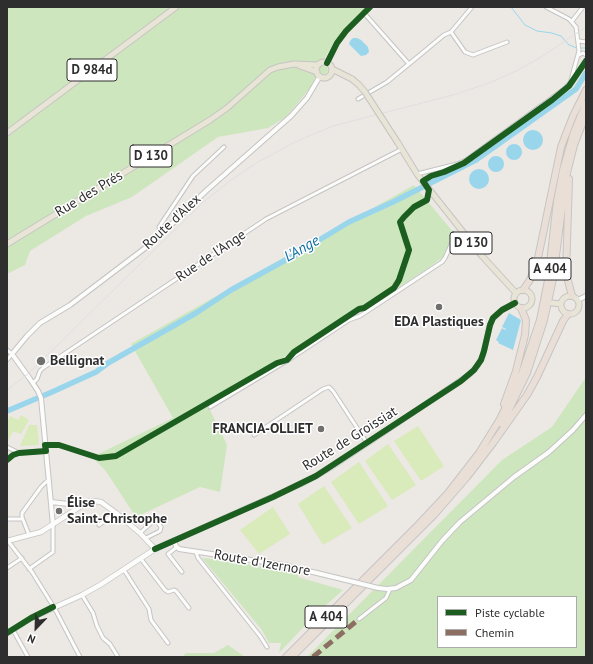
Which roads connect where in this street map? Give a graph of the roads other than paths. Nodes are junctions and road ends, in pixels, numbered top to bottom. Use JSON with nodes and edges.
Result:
{"nodes":[{"id":1,"x":176,"y":7,"type":"edge"},
{"id":2,"x":370,"y":7,"type":"edge"},
{"id":3,"x":472,"y":7,"type":"edge"},
{"id":4,"x":546,"y":7,"type":"edge"},
{"id":5,"x":583,"y":7,"type":"edge"},
{"id":6,"x":364,"y":13,"type":"junction"},
{"id":7,"x":572,"y":21,"type":"junction"},
{"id":8,"x":451,"y":32,"type":"junction"},
{"id":9,"x":579,"y":41,"type":"junction"},
{"id":10,"x":507,"y":42,"type":"dead end"},
{"id":11,"x":586,"y":42,"type":"edge"},
{"id":12,"x":579,"y":53,"type":"junction"},
{"id":13,"x":586,"y":55,"type":"edge"},
{"id":14,"x":586,"y":60,"type":"edge"},
{"id":15,"x":327,"y":63,"type":"junction"},
{"id":16,"x":289,"y":64,"type":"junction"},
{"id":17,"x":409,"y":64,"type":"junction"},
{"id":18,"x":318,"y":65,"type":"junction"},
{"id":19,"x":317,"y":72,"type":"junction"},
{"id":20,"x":331,"y":72,"type":"junction"},
{"id":21,"x":320,"y":76,"type":"junction"},
{"id":22,"x":569,"y":85,"type":"junction"},
{"id":23,"x":586,"y":90,"type":"edge"},
{"id":24,"x":358,"y":99,"type":"dead end"},
{"id":25,"x":586,"y":103,"type":"edge"},
{"id":26,"x":586,"y":114,"type":"edge"},
{"id":27,"x":7,"y":133,"type":"edge"},
{"id":28,"x":224,"y":147,"type":"dead end"},
{"id":29,"x":402,"y":149,"type":"junction"},
{"id":30,"x":571,"y":155,"type":"junction"},
{"id":31,"x":417,"y":174,"type":"junction"},
{"id":32,"x":462,"y":231,"type":"junction"},
{"id":33,"x":161,"y":234,"type":"junction"},
{"id":34,"x":7,"y":244,"type":"edge"},
{"id":35,"x":523,"y":290,"type":"junction"},
{"id":36,"x":516,"y":293,"type":"junction"},
{"id":37,"x":572,"y":296,"type":"junction"},
{"id":38,"x":586,"y":296,"type":"edge"},
{"id":39,"x":532,"y":300,"type":"junction"},
{"id":40,"x":578,"y":300,"type":"junction"},
{"id":41,"x":541,"y":301,"type":"dead end"},
{"id":42,"x":515,"y":303,"type":"junction"},
{"id":43,"x":552,"y":303,"type":"dead end"},
{"id":44,"x":561,"y":304,"type":"junction"},
{"id":45,"x":521,"y":308,"type":"junction"},
{"id":46,"x":568,"y":314,"type":"junction"},
{"id":47,"x":7,"y":350,"type":"edge"},
{"id":48,"x":12,"y":354,"type":"junction"},
{"id":49,"x":7,"y":360,"type":"edge"},
{"id":50,"x":33,"y":383,"type":"junction"},
{"id":51,"x":210,"y":407,"type":"dead end"},
{"id":52,"x":586,"y":416,"type":"edge"},
{"id":53,"x":494,"y":430,"type":"junction"},
{"id":54,"x":254,"y":435,"type":"dead end"},
{"id":55,"x":367,"y":443,"type":"junction"},
{"id":56,"x":7,"y":446,"type":"edge"},
{"id":57,"x":46,"y":451,"type":"junction"},
{"id":58,"x":19,"y":453,"type":"junction"},
{"id":59,"x":7,"y":460,"type":"edge"},
{"id":60,"x":476,"y":466,"type":"junction"},
{"id":61,"x":49,"y":481,"type":"junction"},
{"id":62,"x":51,"y":502,"type":"junction"},
{"id":63,"x":78,"y":507,"type":"junction"},
{"id":64,"x":116,"y":514,"type":"junction"},
{"id":65,"x":7,"y":519,"type":"edge"},
{"id":66,"x":22,"y":519,"type":"junction"},
{"id":67,"x":53,"y":525,"type":"junction"},
{"id":68,"x":99,"y":525,"type":"dead end"},
{"id":69,"x":140,"y":533,"type":"junction"},
{"id":70,"x":30,"y":536,"type":"junction"},
{"id":71,"x":146,"y":538,"type":"junction"},
{"id":72,"x":8,"y":541,"type":"edge"},
{"id":73,"x":174,"y":541,"type":"junction"},
{"id":74,"x":177,"y":547,"type":"junction"},
{"id":75,"x":155,"y":549,"type":"junction"},
{"id":76,"x":196,"y":552,"type":"junction"},
{"id":77,"x":22,"y":558,"type":"junction"},
{"id":78,"x":141,"y":559,"type":"junction"},
{"id":79,"x":7,"y":568,"type":"edge"},
{"id":80,"x":30,"y":569,"type":"junction"},
{"id":81,"x":124,"y":570,"type":"junction"},
{"id":82,"x":182,"y":572,"type":"dead end"},
{"id":83,"x":390,"y":589,"type":"junction"},
{"id":84,"x":82,"y":595,"type":"junction"},
{"id":85,"x":53,"y":607,"type":"junction"},
{"id":86,"x":189,"y":608,"type":"dead end"},
{"id":87,"x":359,"y":619,"type":"dead end"},
{"id":88,"x":13,"y":630,"type":"junction"},
{"id":89,"x":7,"y":633,"type":"edge"},
{"id":90,"x":168,"y":643,"type":"dead end"},
{"id":91,"x":267,"y":647,"type":"dead end"},
{"id":92,"x":28,"y":657,"type":"edge"},
{"id":93,"x":80,"y":657,"type":"edge"},
{"id":94,"x":118,"y":657,"type":"edge"},
{"id":95,"x":286,"y":657,"type":"edge"},
{"id":96,"x":292,"y":657,"type":"edge"}],
"edges":[{"from":1,"to":27,"type":"main road","number":"D 984d"},
{"from":2,"to":6,"type":"main road"},
{"from":3,"to":8,"type":"street"},
{"from":4,"to":7,"type":"street"},
{"from":5,"to":7,"type":"street"},
{"from":6,"to":15,"type":"main road"},
{"from":6,"to":17,"type":"street"},
{"from":7,"to":9,"type":"street"},
{"from":8,"to":10,"type":"street"},
{"from":8,"to":17,"type":"street"},
{"from":9,"to":11,"type":"street"},
{"from":9,"to":12,"type":"street"},
{"from":12,"to":13,"type":"street"},
{"from":12,"to":22,"type":"street"},
{"from":14,"to":22,"type":"street"},
{"from":15,"to":18,"type":"main road"},
{"from":15,"to":20,"type":"main road"},
{"from":16,"to":18,"type":"main road","name":"Rue des Prés","number":"D 130"},
{"from":16,"to":19,"type":"main road","name":"Rue des Prés","number":"D 130"},
{"from":16,"to":34,"type":"main road","name":"Rue des Prés","number":"D 130"},
{"from":17,"to":24,"type":"street"},
{"from":18,"to":19,"type":"main road"},
{"from":19,"to":21,"type":"main road"},
{"from":20,"to":21,"type":"main road"},
{"from":20,"to":29,"type":"main road","number":"D 130","bridge":true},
{"from":21,"to":33,"type":"street","name":"Route d'Alex"},
{"from":22,"to":31,"type":"street"},
{"from":23,"to":35,"type":"highway"},
{"from":25,"to":53,"type":"highway","number":"A 404"},
{"from":26,"to":30,"type":"highway","number":"A 404"},
{"from":28,"to":33,"type":"street"},
{"from":29,"to":31,"type":"main road","number":"D 130"},
{"from":29,"to":50,"type":"street","name":"Rue de l'Ange"},
{"from":30,"to":37,"type":"highway"},
{"from":30,"to":60,"type":"highway","number":"A 404"},
{"from":31,"to":32,"type":"main road","number":"D 130"},
{"from":32,"to":36,"type":"main road","number":"D 130"},
{"from":32,"to":51,"type":"street"},
{"from":33,"to":48,"type":"street","name":"Route d'Alex"},
{"from":35,"to":36,"type":"main road"},
{"from":35,"to":39,"type":"main road"},
{"from":36,"to":42,"type":"main road"},
{"from":37,"to":40,"type":"main road"},
{"from":37,"to":44,"type":"main road"},
{"from":38,"to":40,"type":"street"},
{"from":39,"to":41,"type":"main road"},
{"from":39,"to":45,"type":"main road"},
{"from":40,"to":46,"type":"main road"},
{"from":42,"to":45,"type":"main road"},
{"from":42,"to":55,"type":"main road","name":"Route de Groissiat"},
{"from":43,"to":44,"type":"main road"},
{"from":44,"to":46,"type":"main road"},
{"from":45,"to":53,"type":"highway"},
{"from":46,"to":60,"type":"highway"},
{"from":47,"to":48,"type":"street"},
{"from":48,"to":49,"type":"street"},
{"from":48,"to":50,"type":"street"},
{"from":50,"to":57,"type":"street"},
{"from":52,"to":83,"type":"street"},
{"from":53,"to":95,"type":"highway","number":"A 404"},
{"from":54,"to":55,"type":"street"},
{"from":55,"to":73,"type":"main road","name":"Route de Groissiat"},
{"from":56,"to":58,"type":"street"},
{"from":57,"to":58,"type":"street"},
{"from":57,"to":61,"type":"street"},
{"from":58,"to":59,"type":"street"},
{"from":60,"to":96,"type":"highway","number":"A 404"},
{"from":61,"to":62,"type":"street"},
{"from":61,"to":66,"type":"street"},
{"from":62,"to":63,"type":"street"},
{"from":62,"to":67,"type":"street"},
{"from":63,"to":64,"type":"main road"},
{"from":63,"to":67,"type":"main road"},
{"from":64,"to":68,"type":"street"},
{"from":64,"to":69,"type":"main road"},
{"from":65,"to":66,"type":"street"},
{"from":66,"to":70,"type":"street"},
{"from":67,"to":70,"type":"main road"},
{"from":67,"to":80,"type":"street"},
{"from":69,"to":71,"type":"main road"},
{"from":69,"to":71,"type":"street"},
{"from":70,"to":72,"type":"main road"},
{"from":71,"to":75,"type":"main road"},
{"from":72,"to":77,"type":"street"},
{"from":73,"to":74,"type":"street"},
{"from":73,"to":75,"type":"main road","name":"Route de Groissiat"},
{"from":74,"to":76,"type":"street","name":"Route d'Izernore"},
{"from":74,"to":82,"type":"street"},
{"from":75,"to":78,"type":"main road","name":"Route de Groissiat"},
{"from":76,"to":83,"type":"street","name":"Route d'Izernore","bridge":true},
{"from":76,"to":91,"type":"street"},
{"from":77,"to":79,"type":"street"},
{"from":77,"to":80,"type":"street"},
{"from":78,"to":81,"type":"main road","name":"Route de Groissiat"},
{"from":78,"to":86,"type":"street"},
{"from":80,"to":85,"type":"street"},
{"from":81,"to":84,"type":"main road","name":"Route de Groissiat"},
{"from":81,"to":90,"type":"street"},
{"from":83,"to":87,"type":"street"},
{"from":84,"to":85,"type":"main road","name":"Route de Groissiat"},
{"from":84,"to":94,"type":"street"},
{"from":85,"to":88,"type":"main road","name":"Route de Groissiat"},
{"from":85,"to":93,"type":"street"},
{"from":88,"to":89,"type":"main road","name":"Route de Groissiat"},
{"from":88,"to":92,"type":"street"}]}
